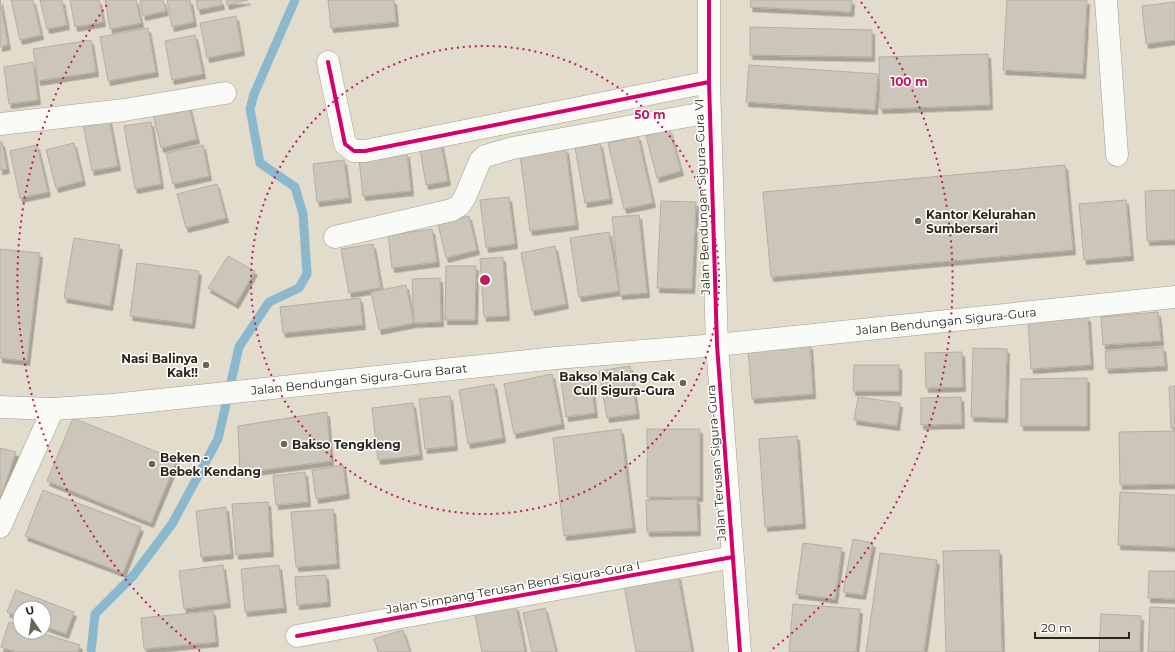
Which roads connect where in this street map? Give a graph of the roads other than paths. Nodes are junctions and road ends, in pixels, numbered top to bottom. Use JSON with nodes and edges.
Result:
{"nodes":[{"id":1,"x":709,"y":0,"type":"edge"},
{"id":2,"x":1106,"y":0,"type":"edge"},
{"id":3,"x":328,"y":62,"type":"dead end"},
{"id":4,"x":709,"y":82,"type":"junction"},
{"id":5,"x":225,"y":93,"type":"dead end"},
{"id":6,"x":710,"y":112,"type":"junction"},
{"id":7,"x":0,"y":124,"type":"edge"},
{"id":8,"x":1117,"y":154,"type":"dead end"},
{"id":9,"x":335,"y":237,"type":"dead end"},
{"id":10,"x":1175,"y":297,"type":"edge"},
{"id":11,"x":717,"y":345,"type":"junction"},
{"id":12,"x":0,"y":407,"type":"edge"},
{"id":13,"x":53,"y":409,"type":"junction"},
{"id":14,"x":0,"y":527,"type":"edge"},
{"id":15,"x":732,"y":557,"type":"junction"},
{"id":16,"x":297,"y":636,"type":"dead end"},
{"id":17,"x":740,"y":652,"type":"edge"}],
"edges":[{"from":1,"to":4,"type":"street","name":"Jalan Bendungan Sigura-Gura VI"},
{"from":2,"to":8,"type":"street"},
{"from":3,"to":4,"type":"street"},
{"from":4,"to":6,"type":"street","name":"Jalan Bendungan Sigura-Gura VI"},
{"from":5,"to":7,"type":"street"},
{"from":6,"to":9,"type":"street"},
{"from":6,"to":11,"type":"street","name":"Jalan Bendungan Sigura-Gura VI"},
{"from":10,"to":11,"type":"street","name":"Jalan Bendungan Sigura-Gura"},
{"from":11,"to":13,"type":"street","name":"Jalan Bendungan Sigura-Gura Barat"},
{"from":11,"to":15,"type":"street","name":"Jalan Terusan Sigura-Gura"},
{"from":12,"to":13,"type":"street","name":"Jalan Bendungan Sigura-Gura Barat"},
{"from":13,"to":14,"type":"street"},
{"from":15,"to":16,"type":"street","name":"Jalan Simpang Terusan Bend Sigura-Gura I"},
{"from":15,"to":17,"type":"street","name":"Jalan Terusan Sigura-Gura"}]}
